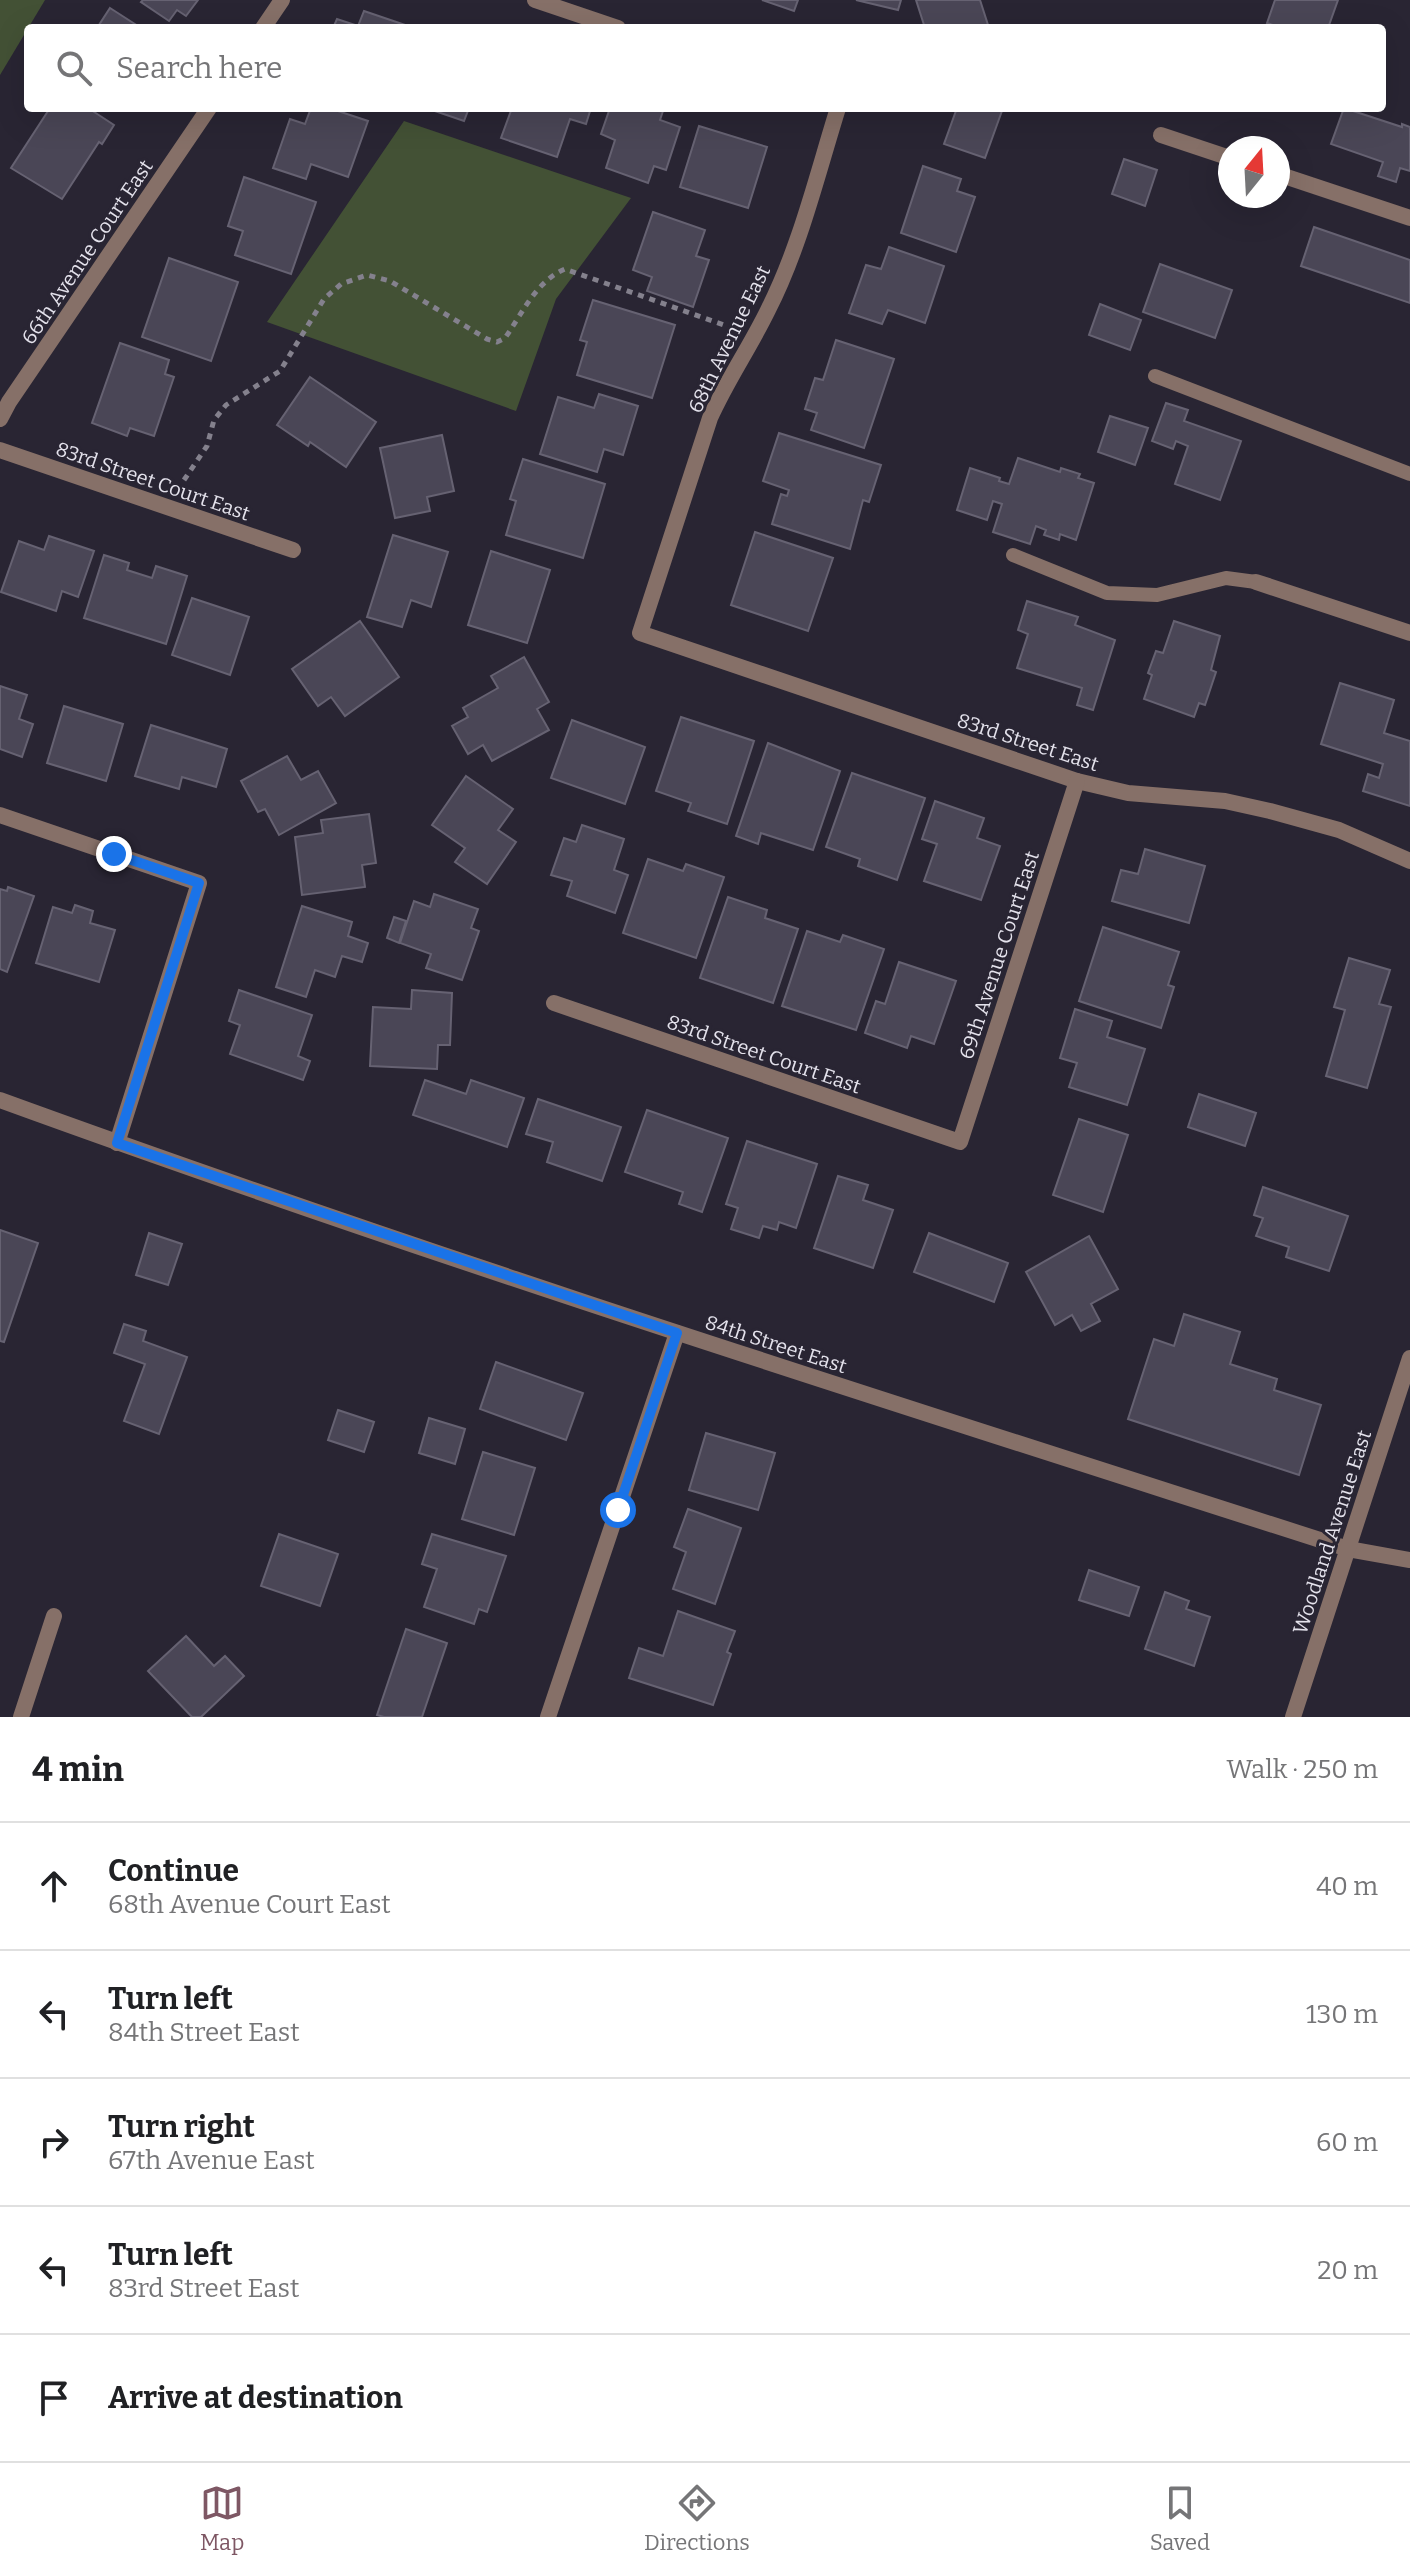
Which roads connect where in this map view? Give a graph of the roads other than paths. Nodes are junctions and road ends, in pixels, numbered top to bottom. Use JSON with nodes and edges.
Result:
{"nodes":[{"id":1,"x":282,"y":0,"type":"edge"},
{"id":2,"x":535,"y":0,"type":"edge"},
{"id":3,"x":266,"y":24,"type":"edge"},
{"id":4,"x":606,"y":24,"type":"edge"},
{"id":5,"x":206,"y":112,"type":"edge"},
{"id":6,"x":837,"y":112,"type":"edge"},
{"id":7,"x":1161,"y":135,"type":"dead end"},
{"id":8,"x":1218,"y":154,"type":"edge"},
{"id":9,"x":1290,"y":178,"type":"edge"},
{"id":10,"x":1410,"y":218,"type":"edge"},
{"id":11,"x":1155,"y":376,"type":"dead end"},
{"id":12,"x":0,"y":419,"type":"edge"},
{"id":13,"x":0,"y":450,"type":"edge"},
{"id":14,"x":1410,"y":474,"type":"edge"},
{"id":15,"x":293,"y":550,"type":"dead end"},
{"id":16,"x":1013,"y":555,"type":"dead end"},
{"id":17,"x":1256,"y":582,"type":"joint"},
{"id":18,"x":640,"y":633,"type":"joint"},
{"id":19,"x":1410,"y":633,"type":"edge"},
{"id":20,"x":1077,"y":781,"type":"junction"},
{"id":21,"x":0,"y":815,"type":"edge"},
{"id":22,"x":1410,"y":861,"type":"edge"},
{"id":23,"x":554,"y":1003,"type":"dead end"},
{"id":24,"x":0,"y":1100,"type":"edge"},
{"id":25,"x":960,"y":1142,"type":"joint"},
{"id":26,"x":117,"y":1143,"type":"junction"},
{"id":27,"x":677,"y":1333,"type":"junction"},
{"id":28,"x":1410,"y":1358,"type":"edge"},
{"id":29,"x":1348,"y":1549,"type":"junction"},
{"id":30,"x":1410,"y":1560,"type":"edge"},
{"id":31,"x":54,"y":1616,"type":"dead end"},
{"id":32,"x":21,"y":1717,"type":"edge"},
{"id":33,"x":548,"y":1717,"type":"edge"},
{"id":34,"x":1293,"y":1717,"type":"edge"}],
"edges":[{"from":1,"to":3,"type":"street"},
{"from":2,"to":4,"type":"street"},
{"from":5,"to":12,"type":"street","name":"66th Avenue Court East"},
{"from":6,"to":18,"type":"street","name":"68th Avenue East"},
{"from":7,"to":8,"type":"street"},
{"from":9,"to":10,"type":"street"},
{"from":11,"to":14,"type":"lane"},
{"from":13,"to":15,"type":"street","name":"83rd Street Court East"},
{"from":16,"to":17,"type":"lane"},
{"from":17,"to":19,"type":"street"},
{"from":18,"to":20,"type":"street","name":"83rd Street East"},
{"from":20,"to":22,"type":"street","name":"83rd Street East"},
{"from":20,"to":25,"type":"street","name":"69th Avenue Court East"},
{"from":21,"to":26,"type":"street"},
{"from":23,"to":25,"type":"street","name":"83rd Street Court East"},
{"from":24,"to":26,"type":"street","name":"84th Street East"},
{"from":26,"to":27,"type":"street","name":"84th Street East"},
{"from":27,"to":29,"type":"street","name":"84th Street East"},
{"from":27,"to":33,"type":"street"},
{"from":28,"to":29,"type":"street","name":"Woodland Avenue East"},
{"from":29,"to":30,"type":"street","name":"84th Street East"},
{"from":29,"to":34,"type":"street","name":"Woodland Avenue East"},
{"from":31,"to":32,"type":"street"}]}
